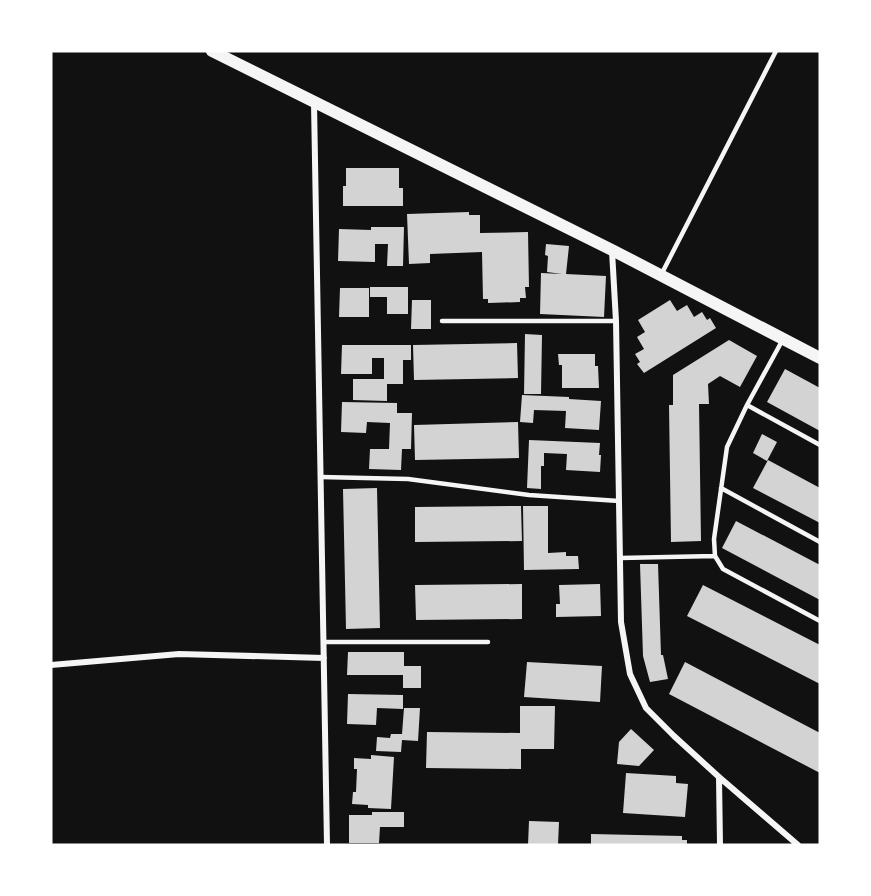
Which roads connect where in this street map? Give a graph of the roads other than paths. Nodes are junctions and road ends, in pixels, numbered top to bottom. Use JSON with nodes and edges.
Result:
{"nodes":[{"id":1,"x":212,"y":51,"type":"edge"},
{"id":2,"x":776,"y":51,"type":"edge"},
{"id":3,"x":314,"y":103,"type":"junction"},
{"id":4,"x":612,"y":250,"type":"junction"},
{"id":5,"x":661,"y":276,"type":"junction"},
{"id":6,"x":442,"y":321,"type":"dead end"},
{"id":7,"x":616,"y":321,"type":"junction"},
{"id":8,"x":783,"y":339,"type":"junction"},
{"id":9,"x":820,"y":358,"type":"edge"},
{"id":10,"x":747,"y":405,"type":"junction"},
{"id":11,"x":820,"y":445,"type":"edge"},
{"id":12,"x":321,"y":477,"type":"junction"},
{"id":13,"x":721,"y":488,"type":"junction"},
{"id":14,"x":619,"y":501,"type":"junction"},
{"id":15,"x":820,"y":542,"type":"edge"},
{"id":16,"x":715,"y":556,"type":"junction"},
{"id":17,"x":620,"y":558,"type":"junction"},
{"id":18,"x":820,"y":621,"type":"edge"},
{"id":19,"x":324,"y":642,"type":"junction"},
{"id":20,"x":488,"y":642,"type":"dead end"},
{"id":21,"x":324,"y":658,"type":"junction"},
{"id":22,"x":51,"y":665,"type":"edge"},
{"id":23,"x":719,"y":777,"type":"junction"},
{"id":24,"x":327,"y":845,"type":"edge"},
{"id":25,"x":720,"y":845,"type":"edge"},
{"id":26,"x":798,"y":845,"type":"edge"}],
"edges":[{"from":1,"to":3,"type":"main road"},
{"from":2,"to":5,"type":"lane"},
{"from":3,"to":4,"type":"main road"},
{"from":3,"to":12,"type":"street"},
{"from":4,"to":5,"type":"main road"},
{"from":4,"to":7,"type":"street"},
{"from":5,"to":8,"type":"main road"},
{"from":6,"to":7,"type":"lane"},
{"from":7,"to":14,"type":"street"},
{"from":8,"to":9,"type":"main road"},
{"from":8,"to":10,"type":"lane"},
{"from":10,"to":11,"type":"lane"},
{"from":10,"to":13,"type":"lane"},
{"from":12,"to":14,"type":"lane"},
{"from":12,"to":19,"type":"street"},
{"from":13,"to":15,"type":"lane"},
{"from":13,"to":16,"type":"lane"},
{"from":14,"to":17,"type":"street"},
{"from":16,"to":17,"type":"lane"},
{"from":16,"to":18,"type":"lane"},
{"from":17,"to":23,"type":"street"},
{"from":19,"to":20,"type":"lane"},
{"from":19,"to":21,"type":"street"},
{"from":21,"to":22,"type":"street"},
{"from":21,"to":24,"type":"street"},
{"from":23,"to":25,"type":"street"},
{"from":23,"to":26,"type":"street"}]}
